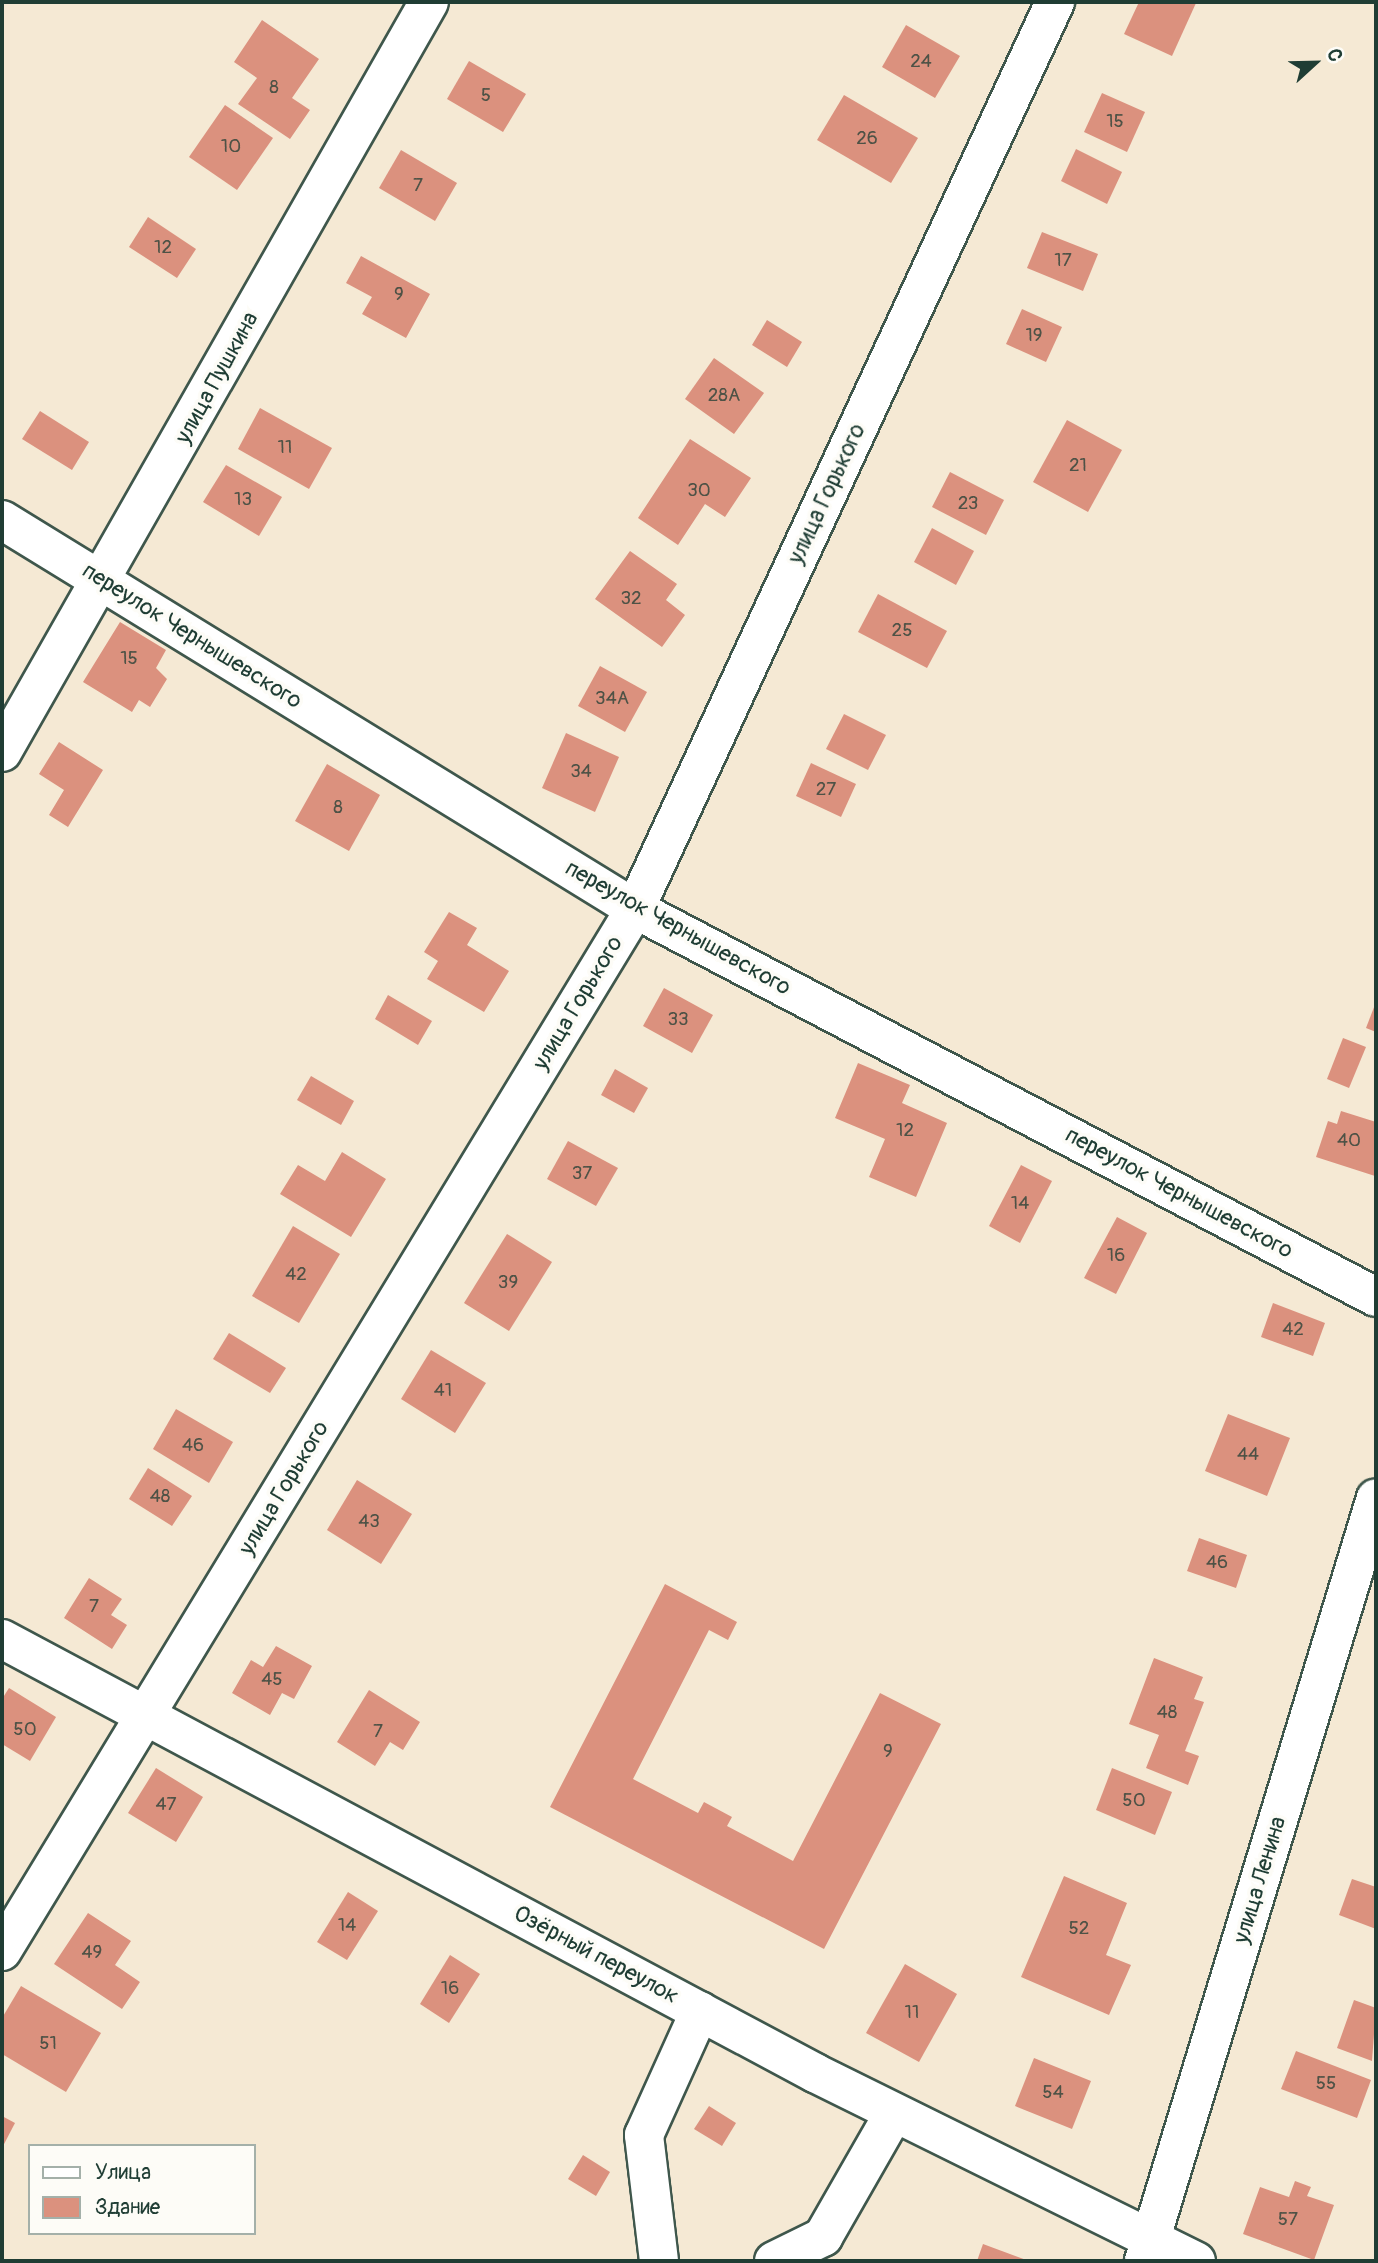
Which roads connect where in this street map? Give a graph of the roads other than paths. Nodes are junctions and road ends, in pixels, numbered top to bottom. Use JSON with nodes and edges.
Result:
{"nodes":[{"id":1,"x":429,"y":2,"type":"edge"},
{"id":2,"x":1055,"y":2,"type":"edge"},
{"id":3,"x":2,"y":520,"type":"edge"},
{"id":4,"x":102,"y":581,"type":"junction"},
{"id":5,"x":2,"y":752,"type":"edge"},
{"id":6,"x":635,"y":909,"type":"junction"},
{"id":7,"x":1376,"y":1297,"type":"edge"},
{"id":8,"x":1376,"y":1498,"type":"edge"},
{"id":9,"x":2,"y":1639,"type":"edge"},
{"id":10,"x":147,"y":1714,"type":"junction"},
{"id":11,"x":2,"y":1951,"type":"edge"},
{"id":12,"x":700,"y":2011,"type":"junction"},
{"id":13,"x":894,"y":2113,"type":"junction"},
{"id":14,"x":1147,"y":2252,"type":"edge"},
{"id":15,"x":659,"y":2261,"type":"edge"},
{"id":16,"x":774,"y":2261,"type":"edge"},
{"id":17,"x":1196,"y":2261,"type":"edge"}],
"edges":[{"from":1,"to":4,"type":"street","name":"улица Пушкина"},
{"from":2,"to":6,"type":"street","name":"улица Горького"},
{"from":3,"to":4,"type":"street","name":"переулок Чернышевского"},
{"from":4,"to":5,"type":"street","name":"улица Пушкина"},
{"from":4,"to":6,"type":"street","name":"переулок Чернышевского"},
{"from":6,"to":7,"type":"street","name":"переулок Чернышевского"},
{"from":6,"to":10,"type":"street","name":"улица Горького"},
{"from":8,"to":14,"type":"street","name":"улица Ленина"},
{"from":9,"to":10,"type":"street","name":"Озёрный переулок"},
{"from":10,"to":11,"type":"street","name":"улица Горького"},
{"from":10,"to":12,"type":"street","name":"Озёрный переулок"},
{"from":12,"to":13,"type":"street","name":"Озёрный переулок"},
{"from":12,"to":15,"type":"street"},
{"from":13,"to":14,"type":"street","name":"Озёрный переулок"},
{"from":13,"to":16,"type":"street"},
{"from":14,"to":17,"type":"street","name":"Озёрный переулок"}]}
